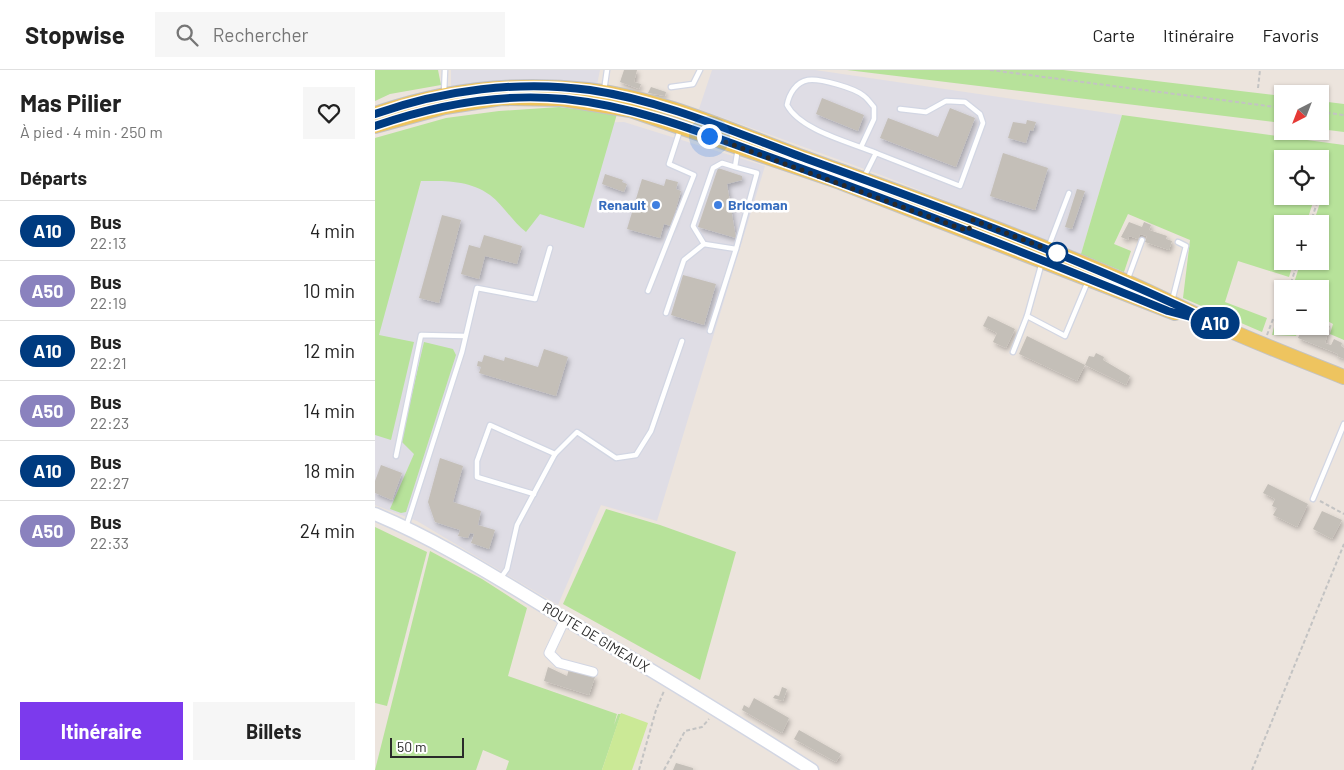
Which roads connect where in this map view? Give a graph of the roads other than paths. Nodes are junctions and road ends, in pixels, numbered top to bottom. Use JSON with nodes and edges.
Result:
{"nodes":[{"id":1,"x":445,"y":70,"type":"edge"},
{"id":2,"x":607,"y":70,"type":"edge"},
{"id":3,"x":700,"y":70,"type":"edge"},
{"id":4,"x":671,"y":87,"type":"dead end"},
{"id":5,"x":602,"y":98,"type":"junction"},
{"id":6,"x":444,"y":101,"type":"junction"},
{"id":7,"x":900,"y":109,"type":"dead end"},
{"id":8,"x":375,"y":114,"type":"edge"},
{"id":9,"x":683,"y":120,"type":"junction"},
{"id":10,"x":375,"y":126,"type":"edge"},
{"id":11,"x":739,"y":140,"type":"junction"},
{"id":12,"x":861,"y":147,"type":"junction"},
{"id":13,"x":876,"y":153,"type":"junction"},
{"id":14,"x":735,"y":167,"type":"junction"},
{"id":15,"x":861,"y":184,"type":"junction"},
{"id":16,"x":1069,"y":193,"type":"dead end"},
{"id":17,"x":1142,"y":240,"type":"dead end"},
{"id":18,"x":1177,"y":242,"type":"dead end"},
{"id":19,"x":704,"y":244,"type":"junction"},
{"id":20,"x":551,"y":248,"type":"dead end"},
{"id":21,"x":736,"y":249,"type":"junction"},
{"id":22,"x":1045,"y":254,"type":"junction"},
{"id":23,"x":1091,"y":273,"type":"junction"},
{"id":24,"x":1125,"y":287,"type":"junction"},
{"id":25,"x":648,"y":291,"type":"dead end"},
{"id":26,"x":1170,"y":306,"type":"junction"},
{"id":27,"x":666,"y":313,"type":"dead end"},
{"id":28,"x":1027,"y":316,"type":"junction"},
{"id":29,"x":710,"y":331,"type":"dead end"},
{"id":30,"x":465,"y":336,"type":"junction"},
{"id":31,"x":682,"y":341,"type":"dead end"},
{"id":32,"x":1013,"y":352,"type":"dead end"},
{"id":33,"x":1344,"y":377,"type":"edge"},
{"id":34,"x":1344,"y":424,"type":"edge"},
{"id":35,"x":555,"y":454,"type":"junction"},
{"id":36,"x":396,"y":456,"type":"dead end"},
{"id":37,"x":534,"y":494,"type":"junction"},
{"id":38,"x":1313,"y":499,"type":"road end"},
{"id":39,"x":375,"y":514,"type":"edge"},
{"id":40,"x":406,"y":527,"type":"junction"},
{"id":41,"x":499,"y":580,"type":"junction"},
{"id":42,"x":565,"y":619,"type":"junction"},
{"id":43,"x":593,"y":672,"type":"dead end"},
{"id":44,"x":812,"y":770,"type":"edge"}],
"edges":[{"from":1,"to":6,"type":"lane"},
{"from":2,"to":5,"type":"lane"},
{"from":3,"to":4,"type":"lane"},
{"from":5,"to":6,"type":"main road"},
{"from":5,"to":9,"type":"main road"},
{"from":6,"to":8,"type":"main road"},
{"from":6,"to":10,"type":"main road"},
{"from":7,"to":13,"type":"lane"},
{"from":9,"to":11,"type":"main road"},
{"from":9,"to":25,"type":"lane"},
{"from":11,"to":14,"type":"lane"},
{"from":11,"to":15,"type":"main road"},
{"from":12,"to":12,"type":"lane"},
{"from":12,"to":13,"type":"lane"},
{"from":13,"to":15,"type":"lane"},
{"from":14,"to":19,"type":"lane"},
{"from":14,"to":21,"type":"lane"},
{"from":15,"to":22,"type":"main road"},
{"from":16,"to":22,"type":"lane"},
{"from":17,"to":24,"type":"lane"},
{"from":18,"to":26,"type":"lane"},
{"from":19,"to":21,"type":"lane"},
{"from":19,"to":27,"type":"lane"},
{"from":20,"to":30,"type":"lane"},
{"from":21,"to":29,"type":"lane"},
{"from":22,"to":23,"type":"main road"},
{"from":22,"to":28,"type":"lane"},
{"from":23,"to":24,"type":"main road"},
{"from":23,"to":28,"type":"lane"},
{"from":24,"to":26,"type":"main road"},
{"from":26,"to":33,"type":"main road"},
{"from":28,"to":32,"type":"lane"},
{"from":30,"to":36,"type":"lane"},
{"from":30,"to":40,"type":"lane"},
{"from":31,"to":35,"type":"lane"},
{"from":34,"to":38,"type":"lane"},
{"from":35,"to":37,"type":"lane"},
{"from":35,"to":37,"type":"lane"},
{"from":37,"to":41,"type":"lane"},
{"from":39,"to":40,"type":"street","name":"ROUTE DE GIMEAUX"},
{"from":40,"to":41,"type":"street","name":"ROUTE DE GIMEAUX"},
{"from":41,"to":42,"type":"street","name":"ROUTE DE GIMEAUX"},
{"from":42,"to":43,"type":"street"},
{"from":42,"to":44,"type":"street","name":"ROUTE DE GIMEAUX"}]}
